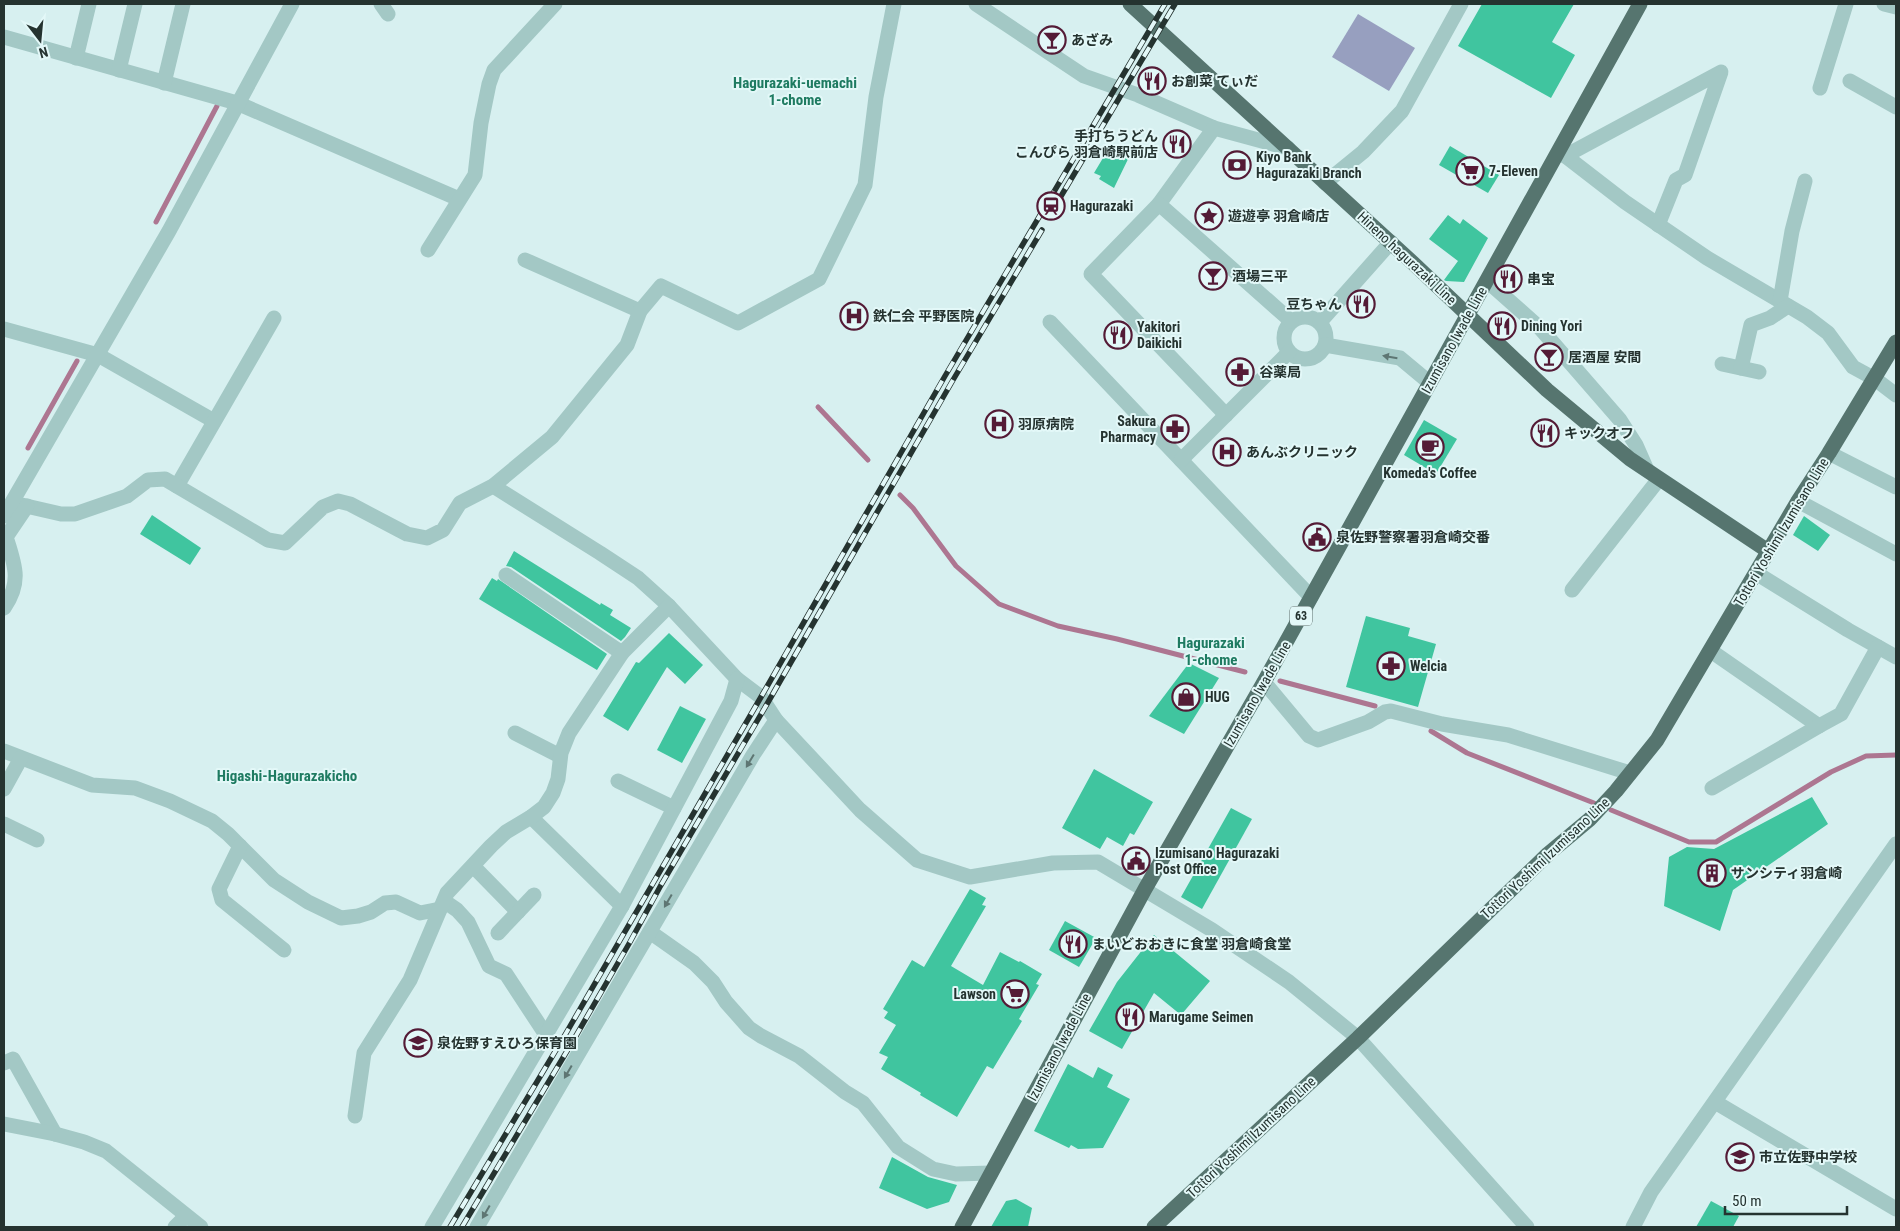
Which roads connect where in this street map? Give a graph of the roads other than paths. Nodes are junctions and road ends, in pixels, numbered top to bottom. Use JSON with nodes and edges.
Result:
{"nodes":[{"id":1,"x":89,"y":4,"type":"edge"},
{"id":2,"x":135,"y":4,"type":"edge"},
{"id":3,"x":183,"y":4,"type":"edge"},
{"id":4,"x":292,"y":4,"type":"edge"},
{"id":5,"x":555,"y":4,"type":"edge"},
{"id":6,"x":894,"y":4,"type":"edge"},
{"id":7,"x":976,"y":4,"type":"edge"},
{"id":8,"x":1130,"y":4,"type":"edge"},
{"id":9,"x":1461,"y":4,"type":"edge"},
{"id":10,"x":1640,"y":4,"type":"edge"},
{"id":11,"x":1846,"y":4,"type":"edge"},
{"id":12,"x":1884,"y":4,"type":"edge"},
{"id":13,"x":1896,"y":7,"type":"edge"},
{"id":14,"x":4,"y":38,"type":"edge"},
{"id":15,"x":76,"y":58,"type":"junction"},
{"id":16,"x":119,"y":70,"type":"junction"},
{"id":17,"x":1850,"y":82,"type":"dead end"},
{"id":18,"x":164,"y":83,"type":"junction"},
{"id":19,"x":1820,"y":88,"type":"dead end"},
{"id":20,"x":237,"y":103,"type":"junction"},
{"id":21,"x":1896,"y":107,"type":"edge"},
{"id":22,"x":1214,"y":128,"type":"junction"},
{"id":23,"x":1288,"y":148,"type":"junction"},
{"id":24,"x":1562,"y":153,"type":"junction"},
{"id":25,"x":1805,"y":181,"type":"dead end"},
{"id":26,"x":1325,"y":183,"type":"junction"},
{"id":27,"x":459,"y":199,"type":"junction"},
{"id":28,"x":1159,"y":204,"type":"junction"},
{"id":29,"x":1658,"y":225,"type":"junction"},
{"id":30,"x":1391,"y":242,"type":"junction"},
{"id":31,"x":428,"y":250,"type":"dead end"},
{"id":32,"x":525,"y":260,"type":"dead end"},
{"id":33,"x":1487,"y":281,"type":"junction"},
{"id":34,"x":1784,"y":303,"type":"junction"},
{"id":35,"x":640,"y":311,"type":"junction"},
{"id":36,"x":1468,"y":315,"type":"junction"},
{"id":37,"x":274,"y":318,"type":"dead end"},
{"id":38,"x":1291,"y":321,"type":"junction"},
{"id":39,"x":1050,"y":322,"type":"dead end"},
{"id":40,"x":1320,"y":322,"type":"junction"},
{"id":41,"x":4,"y":329,"type":"edge"},
{"id":42,"x":1896,"y":342,"type":"edge"},
{"id":43,"x":1325,"y":345,"type":"junction"},
{"id":44,"x":1289,"y":352,"type":"junction"},
{"id":45,"x":98,"y":355,"type":"junction"},
{"id":46,"x":1722,"y":364,"type":"dead end"},
{"id":47,"x":1741,"y":368,"type":"junction"},
{"id":48,"x":1759,"y":372,"type":"dead end"},
{"id":49,"x":1875,"y":379,"type":"junction"},
{"id":50,"x":1430,"y":384,"type":"junction"},
{"id":51,"x":1896,"y":395,"type":"edge"},
{"id":52,"x":1226,"y":415,"type":"junction"},
{"id":53,"x":214,"y":421,"type":"junction"},
{"id":54,"x":1829,"y":453,"type":"junction"},
{"id":55,"x":1181,"y":460,"type":"junction"},
{"id":56,"x":1653,"y":475,"type":"junction"},
{"id":57,"x":177,"y":486,"type":"junction"},
{"id":58,"x":493,"y":486,"type":"junction"},
{"id":59,"x":1896,"y":487,"type":"edge"},
{"id":60,"x":1798,"y":501,"type":"junction"},
{"id":61,"x":20,"y":504,"type":"junction"},
{"id":62,"x":4,"y":516,"type":"edge"},
{"id":63,"x":1768,"y":551,"type":"junction"},
{"id":64,"x":1896,"y":554,"type":"edge"},
{"id":65,"x":1756,"y":573,"type":"junction"},
{"id":66,"x":506,"y":575,"type":"dead end"},
{"id":67,"x":1572,"y":590,"type":"dead end"},
{"id":68,"x":1312,"y":597,"type":"junction"},
{"id":69,"x":669,"y":606,"type":"junction"},
{"id":70,"x":4,"y":608,"type":"edge"},
{"id":71,"x":1878,"y":647,"type":"junction"},
{"id":72,"x":1711,"y":651,"type":"junction"},
{"id":73,"x":622,"y":653,"type":"junction"},
{"id":74,"x":1896,"y":657,"type":"edge"},
{"id":75,"x":737,"y":679,"type":"junction"},
{"id":76,"x":1264,"y":682,"type":"junction"},
{"id":77,"x":776,"y":720,"type":"junction"},
{"id":78,"x":1819,"y":726,"type":"junction"},
{"id":79,"x":515,"y":733,"type":"dead end"},
{"id":80,"x":4,"y":751,"type":"edge"},
{"id":81,"x":560,"y":756,"type":"junction"},
{"id":82,"x":21,"y":758,"type":"junction"},
{"id":83,"x":1630,"y":773,"type":"junction"},
{"id":84,"x":618,"y":781,"type":"dead end"},
{"id":85,"x":1712,"y":788,"type":"dead end"},
{"id":86,"x":4,"y":789,"type":"edge"},
{"id":87,"x":674,"y":808,"type":"junction"},
{"id":88,"x":531,"y":817,"type":"junction"},
{"id":89,"x":4,"y":824,"type":"edge"},
{"id":90,"x":37,"y":840,"type":"dead end"},
{"id":91,"x":1896,"y":844,"type":"edge"},
{"id":92,"x":240,"y":846,"type":"junction"},
{"id":93,"x":473,"y":866,"type":"junction"},
{"id":94,"x":1145,"y":889,"type":"junction"},
{"id":95,"x":534,"y":895,"type":"dead end"},
{"id":96,"x":442,"y":905,"type":"junction"},
{"id":97,"x":622,"y":906,"type":"junction"},
{"id":98,"x":518,"y":912,"type":"junction"},
{"id":99,"x":650,"y":932,"type":"junction"},
{"id":100,"x":498,"y":933,"type":"dead end"},
{"id":101,"x":284,"y":950,"type":"dead end"},
{"id":102,"x":546,"y":1036,"type":"junction"},
{"id":103,"x":1358,"y":1038,"type":"junction"},
{"id":104,"x":4,"y":1063,"type":"edge"},
{"id":105,"x":1715,"y":1102,"type":"junction"},
{"id":106,"x":355,"y":1116,"type":"dead end"},
{"id":107,"x":4,"y":1124,"type":"edge"},
{"id":108,"x":55,"y":1134,"type":"junction"},
{"id":109,"x":991,"y":1173,"type":"junction"},
{"id":110,"x":1896,"y":1209,"type":"edge"},
{"id":111,"x":186,"y":1216,"type":"junction"},
{"id":112,"x":175,"y":1227,"type":"edge"},
{"id":113,"x":201,"y":1227,"type":"edge"},
{"id":114,"x":432,"y":1227,"type":"edge"},
{"id":115,"x":477,"y":1227,"type":"edge"},
{"id":116,"x":962,"y":1227,"type":"edge"},
{"id":117,"x":1154,"y":1227,"type":"edge"},
{"id":118,"x":1527,"y":1227,"type":"edge"},
{"id":119,"x":1633,"y":1227,"type":"edge"}],
"edges":[{"from":1,"to":15,"type":"street"},
{"from":2,"to":16,"type":"street"},
{"from":3,"to":18,"type":"street"},
{"from":4,"to":20,"type":"street"},
{"from":5,"to":27,"type":"street"},
{"from":6,"to":35,"type":"street"},
{"from":7,"to":22,"type":"street"},
{"from":8,"to":23,"type":"main road","name":"Hineno hagurazaki Line"},
{"from":9,"to":26,"type":"street"},
{"from":10,"to":24,"type":"main road","name":"Izumisano Iwade Line","number":"63"},
{"from":11,"to":19,"type":"street"},
{"from":12,"to":13,"type":"street"},
{"from":14,"to":15,"type":"street"},
{"from":15,"to":16,"type":"street"},
{"from":16,"to":18,"type":"street"},
{"from":17,"to":21,"type":"street"},
{"from":18,"to":20,"type":"street"},
{"from":20,"to":27,"type":"street"},
{"from":20,"to":45,"type":"street"},
{"from":22,"to":23,"type":"street"},
{"from":22,"to":28,"type":"street"},
{"from":23,"to":26,"type":"main road","name":"Hineno hagurazaki Line"},
{"from":24,"to":29,"type":"street"},
{"from":24,"to":29,"type":"street"},
{"from":24,"to":33,"type":"main road","name":"Izumisano Iwade Line","number":"63"},
{"from":25,"to":34,"type":"street"},
{"from":26,"to":30,"type":"main road","name":"Hineno hagurazaki Line"},
{"from":27,"to":31,"type":"street"},
{"from":28,"to":38,"type":"street"},
{"from":28,"to":52,"type":"street"},
{"from":29,"to":34,"type":"street"},
{"from":30,"to":36,"type":"main road","name":"Hineno hagurazaki Line"},
{"from":30,"to":40,"type":"street"},
{"from":32,"to":35,"type":"street"},
{"from":33,"to":36,"type":"main road","name":"Izumisano Iwade Line","number":"63"},
{"from":33,"to":56,"type":"street"},
{"from":34,"to":47,"type":"street"},
{"from":34,"to":49,"type":"street"},
{"from":35,"to":58,"type":"street"},
{"from":36,"to":50,"type":"main road","name":"Izumisano Iwade Line","number":"63"},
{"from":36,"to":56,"type":"main road","name":"Hineno hagurazaki Line"},
{"from":37,"to":53,"type":"street"},
{"from":38,"to":40,"type":"street"},
{"from":38,"to":44,"type":"street"},
{"from":39,"to":55,"type":"street"},
{"from":40,"to":43,"type":"street"},
{"from":41,"to":45,"type":"street"},
{"from":42,"to":49,"type":"main road","name":"Tottori Yoshimi Izumisano Line"},
{"from":43,"to":44,"type":"street"},
{"from":50,"to":43,"type":"street","one_way":true},
{"from":44,"to":52,"type":"street"},
{"from":45,"to":53,"type":"street"},
{"from":45,"to":61,"type":"street"},
{"from":46,"to":47,"type":"street"},
{"from":47,"to":48,"type":"street"},
{"from":49,"to":51,"type":"street"},
{"from":49,"to":54,"type":"main road","name":"Tottori Yoshimi Izumisano Line"},
{"from":50,"to":68,"type":"main road","name":"Izumisano Iwade Line","number":"63"},
{"from":52,"to":55,"type":"street"},
{"from":53,"to":57,"type":"street"},
{"from":54,"to":59,"type":"street"},
{"from":54,"to":60,"type":"main road","name":"Tottori Yoshimi Izumisano Line"},
{"from":55,"to":68,"type":"street"},
{"from":56,"to":63,"type":"main road","name":"Hineno hagurazaki Line"},
{"from":56,"to":67,"type":"street"},
{"from":57,"to":58,"type":"street"},
{"from":57,"to":61,"type":"street"},
{"from":58,"to":69,"type":"street"},
{"from":60,"to":63,"type":"main road","name":"Tottori Yoshimi Izumisano Line"},
{"from":60,"to":64,"type":"street"},
{"from":61,"to":62,"type":"street"},
{"from":61,"to":70,"type":"street"},
{"from":63,"to":65,"type":"main road","name":"Tottori Yoshimi Izumisano Line"},
{"from":65,"to":71,"type":"street"},
{"from":65,"to":72,"type":"main road","name":"Tottori Yoshimi Izumisano Line"},
{"from":66,"to":73,"type":"street"},
{"from":68,"to":76,"type":"main road","name":"Izumisano Iwade Line","number":"63"},
{"from":69,"to":73,"type":"street"},
{"from":69,"to":75,"type":"street"},
{"from":71,"to":74,"type":"street"},
{"from":71,"to":78,"type":"street"},
{"from":72,"to":78,"type":"street"},
{"from":72,"to":83,"type":"main road","name":"Tottori Yoshimi Izumisano Line"},
{"from":73,"to":81,"type":"street"},
{"from":75,"to":77,"type":"street"},
{"from":75,"to":87,"type":"street"},
{"from":76,"to":83,"type":"street"},
{"from":76,"to":94,"type":"main road","name":"Izumisano Iwade Line","number":"63"},
{"from":77,"to":94,"type":"street"},
{"from":77,"to":99,"type":"street","one_way":true},
{"from":78,"to":85,"type":"street"},
{"from":79,"to":81,"type":"street"},
{"from":80,"to":82,"type":"street"},
{"from":81,"to":88,"type":"street"},
{"from":82,"to":86,"type":"street"},
{"from":82,"to":92,"type":"street"},
{"from":83,"to":103,"type":"main road","name":"Tottori Yoshimi Izumisano Line"},
{"from":84,"to":87,"type":"street"},
{"from":87,"to":97,"type":"street"},
{"from":88,"to":93,"type":"street"},
{"from":88,"to":97,"type":"street"},
{"from":89,"to":90,"type":"street"},
{"from":91,"to":105,"type":"street"},
{"from":92,"to":96,"type":"street"},
{"from":92,"to":101,"type":"street"},
{"from":93,"to":96,"type":"street"},
{"from":93,"to":98,"type":"street"},
{"from":94,"to":103,"type":"street"},
{"from":94,"to":109,"type":"main road","name":"Izumisano Iwade Line","number":"63"},
{"from":95,"to":98,"type":"street"},
{"from":96,"to":102,"type":"street"},
{"from":96,"to":106,"type":"street"},
{"from":97,"to":102,"type":"street"},
{"from":98,"to":100,"type":"street"},
{"from":99,"to":109,"type":"street"},
{"from":99,"to":115,"type":"street","one_way":true},
{"from":102,"to":114,"type":"street"},
{"from":103,"to":117,"type":"main road","name":"Tottori Yoshimi Izumisano Line"},
{"from":103,"to":118,"type":"street"},
{"from":104,"to":108,"type":"street"},
{"from":105,"to":110,"type":"street"},
{"from":105,"to":119,"type":"street"},
{"from":107,"to":108,"type":"street"},
{"from":108,"to":111,"type":"street"},
{"from":109,"to":116,"type":"main road","name":"Izumisano Iwade Line","number":"63"},
{"from":111,"to":112,"type":"street"},
{"from":111,"to":113,"type":"street"}]}
